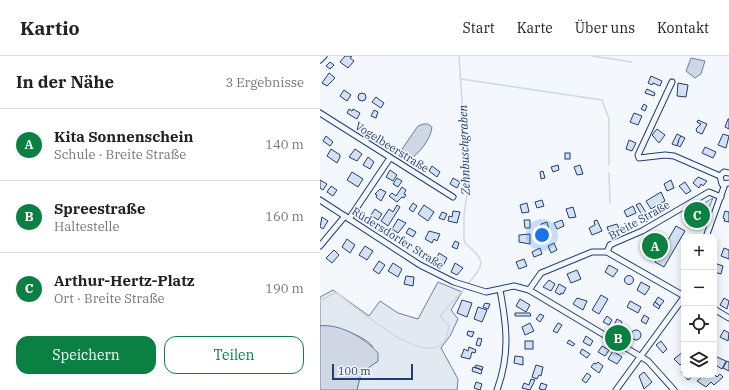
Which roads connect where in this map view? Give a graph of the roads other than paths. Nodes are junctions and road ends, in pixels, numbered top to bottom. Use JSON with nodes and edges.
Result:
{"nodes":[{"id":1,"x":324,"y":56,"type":"edge"},
{"id":2,"x":320,"y":60,"type":"edge"},
{"id":3,"x":672,"y":82,"type":"dead end"},
{"id":4,"x":320,"y":113,"type":"edge"},
{"id":5,"x":390,"y":158,"type":"junction"},
{"id":6,"x":729,"y":172,"type":"edge"},
{"id":7,"x":720,"y":176,"type":"junction"},
{"id":8,"x":727,"y":184,"type":"edge"},
{"id":9,"x":721,"y":197,"type":"junction"},
{"id":10,"x":453,"y":198,"type":"dead end"},
{"id":11,"x":320,"y":200,"type":"edge"},
{"id":12,"x":347,"y":217,"type":"junction"},
{"id":13,"x":707,"y":234,"type":"edge"},
{"id":14,"x":320,"y":246,"type":"edge"},
{"id":15,"x":608,"y":252,"type":"junction"},
{"id":16,"x":500,"y":290,"type":"junction"},
{"id":17,"x":529,"y":290,"type":"junction"},
{"id":18,"x":681,"y":294,"type":"edge"},
{"id":19,"x":681,"y":300,"type":"edge"},
{"id":20,"x":717,"y":311,"type":"edge"},
{"id":21,"x":729,"y":318,"type":"edge"},
{"id":22,"x":641,"y":356,"type":"junction"},
{"id":23,"x":497,"y":390,"type":"edge"},
{"id":24,"x":616,"y":390,"type":"edge"},
{"id":25,"x":674,"y":390,"type":"edge"}],
"edges":[{"from":1,"to":2,"type":"street"},
{"from":3,"to":7,"type":"street"},
{"from":4,"to":5,"type":"street","name":"Vogelbeerstraße"},
{"from":5,"to":10,"type":"street","name":"Vogelbeerstraße"},
{"from":5,"to":12,"type":"street"},
{"from":6,"to":7,"type":"street"},
{"from":7,"to":8,"type":"street"},
{"from":8,"to":9,"type":"street"},
{"from":9,"to":13,"type":"street"},
{"from":9,"to":15,"type":"street","name":"Breite Straße"},
{"from":11,"to":12,"type":"street","name":"Rüdersdorfer Straße"},
{"from":12,"to":14,"type":"street"},
{"from":12,"to":16,"type":"street","name":"Rüdersdorfer Straße"},
{"from":15,"to":17,"type":"street","name":"Breite Straße"},
{"from":15,"to":18,"type":"street"},
{"from":16,"to":17,"type":"street","name":"Rüdersdorfer Straße"},
{"from":16,"to":23,"type":"street"},
{"from":17,"to":22,"type":"street","name":"Rüdersdorfer Straße"},
{"from":19,"to":22,"type":"street"},
{"from":20,"to":21,"type":"street"},
{"from":22,"to":24,"type":"street"},
{"from":22,"to":25,"type":"street","name":"Rüdersdorfer Straße"}]}
